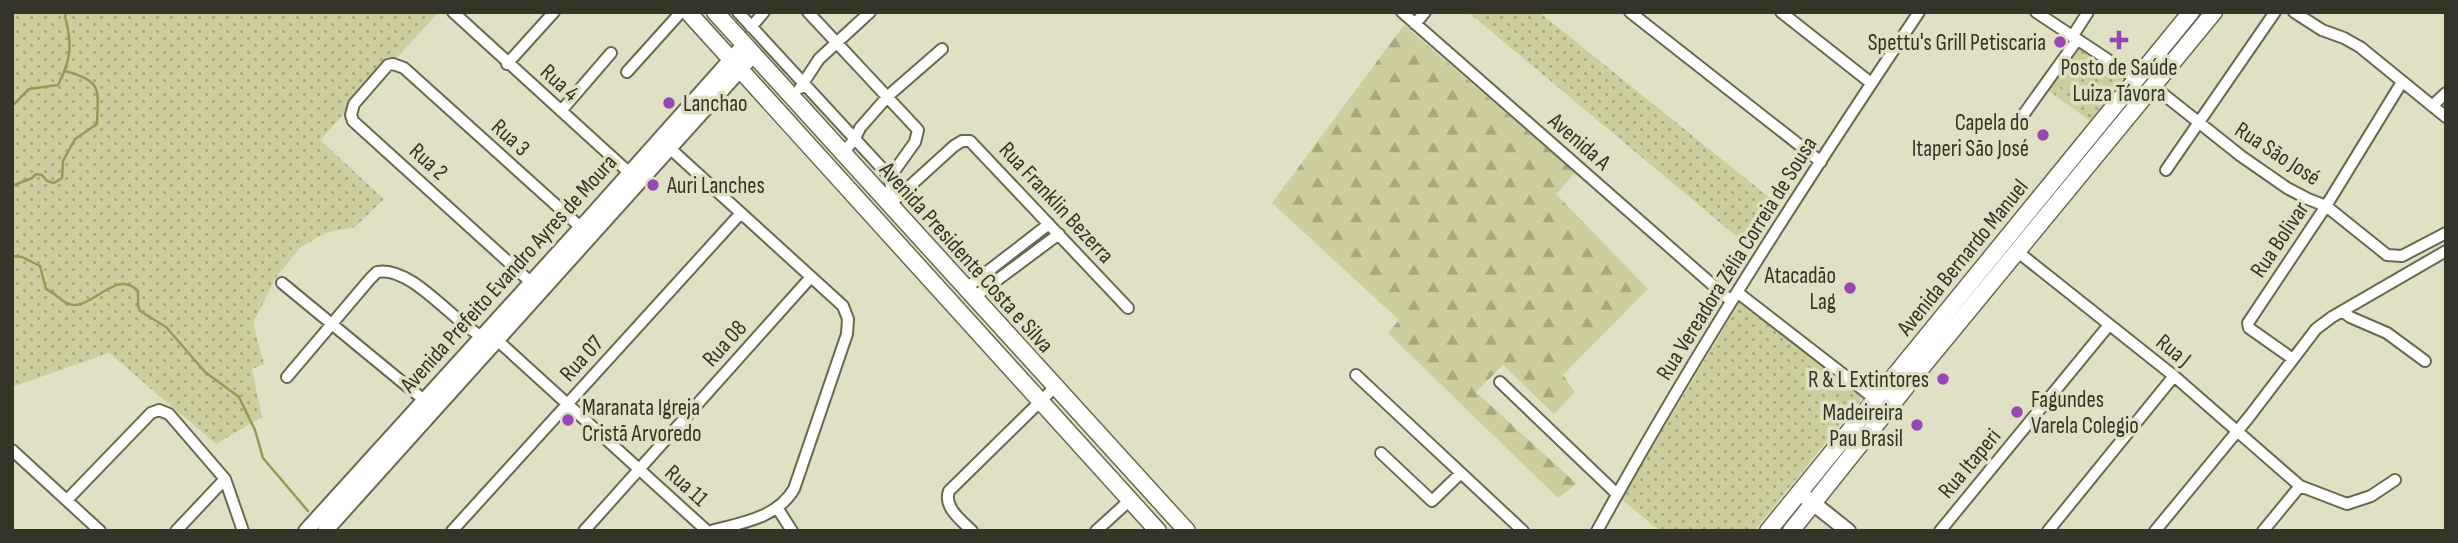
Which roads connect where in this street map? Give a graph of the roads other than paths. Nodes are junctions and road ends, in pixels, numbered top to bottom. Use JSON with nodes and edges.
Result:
{"nodes":[{"id":1,"x":453,"y":12,"type":"edge"},
{"id":2,"x":554,"y":12,"type":"edge"},
{"id":3,"x":681,"y":12,"type":"edge"},
{"id":4,"x":688,"y":12,"type":"edge"},
{"id":5,"x":715,"y":12,"type":"edge"},
{"id":6,"x":738,"y":12,"type":"edge"},
{"id":7,"x":764,"y":12,"type":"edge"},
{"id":8,"x":808,"y":12,"type":"edge"},
{"id":9,"x":870,"y":12,"type":"edge"},
{"id":10,"x":1402,"y":12,"type":"edge"},
{"id":11,"x":1425,"y":12,"type":"edge"},
{"id":12,"x":1630,"y":12,"type":"edge"},
{"id":13,"x":1781,"y":12,"type":"edge"},
{"id":14,"x":1919,"y":12,"type":"edge"},
{"id":15,"x":2036,"y":12,"type":"edge"},
{"id":16,"x":2088,"y":12,"type":"edge"},
{"id":17,"x":2191,"y":12,"type":"edge"},
{"id":18,"x":2214,"y":12,"type":"edge"},
{"id":19,"x":2275,"y":12,"type":"edge"},
{"id":20,"x":2294,"y":12,"type":"edge"},
{"id":21,"x":1415,"y":24,"type":"junction"},
{"id":22,"x":751,"y":27,"type":"junction"},
{"id":23,"x":2074,"y":38,"type":"junction"},
{"id":24,"x":837,"y":43,"type":"junction"},
{"id":25,"x":942,"y":49,"type":"dead end"},
{"id":26,"x":749,"y":50,"type":"junction"},
{"id":27,"x":611,"y":53,"type":"dead end"},
{"id":28,"x":507,"y":64,"type":"junction"},
{"id":29,"x":736,"y":65,"type":"junction"},
{"id":30,"x":404,"y":68,"type":"joint"},
{"id":31,"x":627,"y":72,"type":"dead end"},
{"id":32,"x":2137,"y":79,"type":"junction"},
{"id":33,"x":2402,"y":82,"type":"junction"},
{"id":34,"x":1871,"y":83,"type":"junction"},
{"id":35,"x":802,"y":85,"type":"junction"},
{"id":36,"x":2153,"y":86,"type":"junction"},
{"id":37,"x":2446,"y":93,"type":"edge"},
{"id":38,"x":888,"y":96,"type":"junction"},
{"id":39,"x":793,"y":99,"type":"junction"},
{"id":40,"x":2432,"y":106,"type":"junction"},
{"id":41,"x":561,"y":111,"type":"junction"},
{"id":42,"x":2446,"y":117,"type":"edge"},
{"id":43,"x":2199,"y":123,"type":"junction"},
{"id":44,"x":2016,"y":125,"type":"dead end"},
{"id":45,"x":829,"y":139,"type":"junction"},
{"id":46,"x":854,"y":140,"type":"junction"},
{"id":47,"x":665,"y":144,"type":"junction"},
{"id":48,"x":2080,"y":148,"type":"junction"},
{"id":49,"x":813,"y":150,"type":"junction"},
{"id":50,"x":845,"y":156,"type":"junction"},
{"id":51,"x":2094,"y":159,"type":"junction"},
{"id":52,"x":1821,"y":162,"type":"junction"},
{"id":53,"x":2069,"y":162,"type":"junction"},
{"id":54,"x":2166,"y":170,"type":"dead end"},
{"id":55,"x":2083,"y":173,"type":"junction"},
{"id":56,"x":834,"y":174,"type":"junction"},
{"id":57,"x":890,"y":177,"type":"junction"},
{"id":58,"x":635,"y":178,"type":"junction"},
{"id":59,"x":893,"y":201,"type":"junction"},
{"id":60,"x":2326,"y":206,"type":"junction"},
{"id":61,"x":740,"y":213,"type":"junction"},
{"id":62,"x":1049,"y":224,"type":"junction"},
{"id":63,"x":586,"y":232,"type":"junction"},
{"id":64,"x":2446,"y":233,"type":"edge"},
{"id":65,"x":1059,"y":234,"type":"junction"},
{"id":66,"x":2446,"y":251,"type":"edge"},
{"id":67,"x":2018,"y":252,"type":"junction"},
{"id":68,"x":811,"y":277,"type":"junction"},
{"id":69,"x":282,"y":283,"type":"dead end"},
{"id":70,"x":536,"y":286,"type":"junction"},
{"id":71,"x":969,"y":294,"type":"junction"},
{"id":72,"x":1734,"y":297,"type":"junction"},
{"id":73,"x":1128,"y":308,"type":"dead end"},
{"id":74,"x":2342,"y":311,"type":"junction"},
{"id":75,"x":332,"y":323,"type":"junction"},
{"id":76,"x":2109,"y":325,"type":"junction"},
{"id":77,"x":481,"y":337,"type":"junction"},
{"id":78,"x":497,"y":340,"type":"junction"},
{"id":79,"x":2293,"y":359,"type":"junction"},
{"id":80,"x":2425,"y":361,"type":"dead end"},
{"id":81,"x":1356,"y":375,"type":"dead end"},
{"id":82,"x":2174,"y":376,"type":"junction"},
{"id":83,"x":287,"y":377,"type":"dead end"},
{"id":84,"x":1500,"y":382,"type":"dead end"},
{"id":85,"x":1055,"y":387,"type":"junction"},
{"id":86,"x":1875,"y":399,"type":"junction"},
{"id":87,"x":424,"y":400,"type":"junction"},
{"id":88,"x":1040,"y":401,"type":"junction"},
{"id":89,"x":567,"y":405,"type":"junction"},
{"id":90,"x":2238,"y":431,"type":"junction"},
{"id":91,"x":12,"y":450,"type":"edge"},
{"id":92,"x":1381,"y":453,"type":"dead end"},
{"id":93,"x":639,"y":470,"type":"junction"},
{"id":94,"x":1461,"y":473,"type":"junction"},
{"id":95,"x":225,"y":479,"type":"junction"},
{"id":96,"x":2395,"y":480,"type":"dead end"},
{"id":97,"x":2300,"y":486,"type":"junction"},
{"id":98,"x":1799,"y":492,"type":"junction"},
{"id":99,"x":1617,"y":494,"type":"junction"},
{"id":100,"x":67,"y":500,"type":"junction"},
{"id":101,"x":1130,"y":500,"type":"junction"},
{"id":102,"x":1814,"y":503,"type":"junction"},
{"id":103,"x":778,"y":509,"type":"junction"},
{"id":104,"x":2265,"y":530,"type":"edge"},
{"id":105,"x":100,"y":531,"type":"edge"},
{"id":106,"x":176,"y":531,"type":"edge"},
{"id":107,"x":243,"y":531,"type":"edge"},
{"id":108,"x":306,"y":531,"type":"edge"},
{"id":109,"x":325,"y":531,"type":"edge"},
{"id":110,"x":452,"y":531,"type":"edge"},
{"id":111,"x":584,"y":531,"type":"edge"},
{"id":112,"x":709,"y":531,"type":"edge"},
{"id":113,"x":791,"y":531,"type":"edge"},
{"id":114,"x":972,"y":531,"type":"edge"},
{"id":115,"x":1097,"y":531,"type":"edge"},
{"id":116,"x":1158,"y":531,"type":"edge"},
{"id":117,"x":1187,"y":531,"type":"edge"},
{"id":118,"x":1523,"y":531,"type":"edge"},
{"id":119,"x":1597,"y":531,"type":"edge"},
{"id":120,"x":1768,"y":531,"type":"edge"},
{"id":121,"x":1791,"y":531,"type":"edge"},
{"id":122,"x":1848,"y":531,"type":"edge"},
{"id":123,"x":1940,"y":531,"type":"edge"},
{"id":124,"x":2048,"y":531,"type":"edge"},
{"id":125,"x":2155,"y":531,"type":"edge"}],
"edges":[{"from":1,"to":28,"type":"street","name":"Rua 4"},
{"from":2,"to":28,"type":"street"},
{"from":3,"to":31,"type":"street"},
{"from":4,"to":29,"type":"main road","name":"Avenida Presidente Costa e Silva"},
{"from":5,"to":26,"type":"main road","name":"Avenida Presidente Costa e Silva"},
{"from":6,"to":22,"type":"street"},
{"from":7,"to":22,"type":"street"},
{"from":8,"to":24,"type":"street"},
{"from":9,"to":24,"type":"street"},
{"from":10,"to":21,"type":"street","name":"Avenida A"},
{"from":11,"to":21,"type":"street"},
{"from":12,"to":52,"type":"street"},
{"from":13,"to":34,"type":"street"},
{"from":14,"to":34,"type":"street","name":"Rua Vereadora Zélia Correia de Sousa"},
{"from":15,"to":23,"type":"street"},
{"from":16,"to":23,"type":"street"},
{"from":17,"to":32,"type":"main road","name":"Avenida Bernardo Manuel"},
{"from":18,"to":36,"type":"main road","name":"Avenida Bernardo Manuel"},
{"from":19,"to":43,"type":"street"},
{"from":20,"to":33,"type":"street"},
{"from":21,"to":72,"type":"street","name":"Avenida A"},
{"from":22,"to":35,"type":"street"},
{"from":23,"to":32,"type":"street"},
{"from":23,"to":44,"type":"street"},
{"from":24,"to":35,"type":"street"},
{"from":24,"to":38,"type":"street"},
{"from":25,"to":38,"type":"street"},
{"from":26,"to":29,"type":"street","name":"Avenida Prefeito Evandro Ayres de Moura"},
{"from":26,"to":39,"type":"main road","name":"Avenida Presidente Costa e Silva"},
{"from":27,"to":41,"type":"street"},
{"from":28,"to":41,"type":"street","name":"Rua 4"},
{"from":29,"to":47,"type":"street","name":"Avenida Prefeito Evandro Ayres de Moura"},
{"from":29,"to":49,"type":"main road","name":"Avenida Presidente Costa e Silva"},
{"from":30,"to":63,"type":"street","name":"Rua 3"},
{"from":30,"to":70,"type":"street","name":"Rua 2"},
{"from":32,"to":48,"type":"main road","name":"Avenida Bernardo Manuel"},
{"from":33,"to":40,"type":"street"},
{"from":33,"to":60,"type":"street","name":"Rua Bolivar"},
{"from":34,"to":52,"type":"street","name":"Rua Vereadora Zélia Correia de Sousa"},
{"from":35,"to":39,"type":"street"},
{"from":35,"to":46,"type":"street"},
{"from":36,"to":43,"type":"street","name":"Rua São José"},
{"from":36,"to":51,"type":"main road","name":"Avenida Bernardo Manuel"},
{"from":37,"to":40,"type":"street"},
{"from":38,"to":46,"type":"street"},
{"from":38,"to":57,"type":"street"},
{"from":39,"to":45,"type":"main road","name":"Avenida Presidente Costa e Silva"},
{"from":40,"to":42,"type":"street"},
{"from":41,"to":58,"type":"street","name":"Rua 4"},
{"from":43,"to":54,"type":"street"},
{"from":43,"to":60,"type":"street","name":"Rua São José"},
{"from":45,"to":49,"type":"main road"},
{"from":45,"to":50,"type":"main road","name":"Avenida Presidente Costa e Silva"},
{"from":46,"to":50,"type":"street"},
{"from":46,"to":57,"type":"street"},
{"from":47,"to":58,"type":"street","name":"Avenida Prefeito Evandro Ayres de Moura"},
{"from":47,"to":61,"type":"street"},
{"from":48,"to":51,"type":"main road"},
{"from":48,"to":53,"type":"main road","name":"Avenida Bernardo Manuel"},
{"from":49,"to":56,"type":"main road","name":"Avenida Presidente Costa e Silva"},
{"from":50,"to":56,"type":"main road"},
{"from":50,"to":59,"type":"main road","name":"Avenida Presidente Costa e Silva"},
{"from":51,"to":55,"type":"main road","name":"Avenida Bernardo Manuel"},
{"from":52,"to":72,"type":"street","name":"Rua Vereadora Zélia Correia de Sousa"},
{"from":53,"to":55,"type":"main road"},
{"from":53,"to":86,"type":"main road","name":"Avenida Bernardo Manuel"},
{"from":55,"to":67,"type":"main road","name":"Avenida Bernardo Manuel"},
{"from":56,"to":88,"type":"main road","name":"Avenida Presidente Costa e Silva"},
{"from":57,"to":59,"type":"street"},
{"from":58,"to":63,"type":"street","name":"Avenida Prefeito Evandro Ayres de Moura"},
{"from":59,"to":62,"type":"street","name":"Rua Franklin Bezerra"},
{"from":59,"to":71,"type":"main road","name":"Avenida Presidente Costa e Silva"},
{"from":60,"to":64,"type":"street","name":"Rua São José"},
{"from":60,"to":79,"type":"street","name":"Rua Bolivar"},
{"from":61,"to":68,"type":"street"},
{"from":61,"to":89,"type":"street","name":"Rua 07"},
{"from":62,"to":65,"type":"street","name":"Rua Franklin Bezerra"},
{"from":62,"to":71,"type":"street"},
{"from":63,"to":70,"type":"street","name":"Avenida Prefeito Evandro Ayres de Moura"},
{"from":65,"to":71,"type":"street"},
{"from":65,"to":73,"type":"street","name":"Rua Franklin Bezerra"},
{"from":66,"to":74,"type":"street"},
{"from":67,"to":76,"type":"street","name":"Rua J"},
{"from":67,"to":102,"type":"main road","name":"Avenida Bernardo Manuel"},
{"from":68,"to":93,"type":"street","name":"Rua 08"},
{"from":68,"to":103,"type":"street"},
{"from":69,"to":75,"type":"street"},
{"from":70,"to":77,"type":"street","name":"Avenida Prefeito Evandro Ayres de Moura"},
{"from":70,"to":78,"type":"street","name":"Avenida Prefeito Evandro Ayres de Moura"},
{"from":71,"to":85,"type":"main road","name":"Avenida Presidente Costa e Silva"},
{"from":72,"to":86,"type":"street","name":"Avenida A"},
{"from":72,"to":99,"type":"street","name":"Rua Vereadora Zélia Correia de Sousa"},
{"from":74,"to":79,"type":"street"},
{"from":74,"to":80,"type":"street"},
{"from":75,"to":77,"type":"street"},
{"from":75,"to":83,"type":"street"},
{"from":75,"to":87,"type":"street"},
{"from":76,"to":82,"type":"street","name":"Rua J"},
{"from":76,"to":123,"type":"street","name":"Rua Itaperi"},
{"from":77,"to":78,"type":"street"},
{"from":77,"to":87,"type":"street","name":"Avenida Prefeito Evandro Ayres de Moura"},
{"from":78,"to":89,"type":"street","name":"Rua 11"},
{"from":78,"to":109,"type":"street","name":"Avenida Prefeito Evandro Ayres de Moura"},
{"from":79,"to":90,"type":"street"},
{"from":81,"to":94,"type":"street"},
{"from":82,"to":90,"type":"street","name":"Rua J"},
{"from":82,"to":124,"type":"street"},
{"from":84,"to":99,"type":"street"},
{"from":85,"to":88,"type":"street"},
{"from":85,"to":117,"type":"main road","name":"Avenida Presidente Costa e Silva"},
{"from":86,"to":98,"type":"main road","name":"Avenida Bernardo Manuel"},
{"from":87,"to":108,"type":"street","name":"Avenida Prefeito Evandro Ayres de Moura"},
{"from":88,"to":101,"type":"main road","name":"Avenida Presidente Costa e Silva"},
{"from":88,"to":114,"type":"street"},
{"from":89,"to":93,"type":"street","name":"Rua 11"},
{"from":89,"to":110,"type":"street","name":"Rua 07"},
{"from":90,"to":97,"type":"street","name":"Rua J"},
{"from":90,"to":125,"type":"street"},
{"from":91,"to":100,"type":"street"},
{"from":92,"to":94,"type":"street"},
{"from":93,"to":111,"type":"street","name":"Rua 08"},
{"from":93,"to":112,"type":"street","name":"Rua 11"},
{"from":94,"to":118,"type":"street"},
{"from":95,"to":100,"type":"street"},
{"from":95,"to":106,"type":"street"},
{"from":95,"to":107,"type":"street"},
{"from":96,"to":97,"type":"street"},
{"from":97,"to":104,"type":"street"},
{"from":98,"to":102,"type":"street"},
{"from":98,"to":120,"type":"main road","name":"Avenida Bernardo Manuel"},
{"from":99,"to":119,"type":"street","name":"Rua Vereadora Zélia Correia de Sousa"},
{"from":100,"to":105,"type":"street"},
{"from":101,"to":115,"type":"street"},
{"from":101,"to":116,"type":"main road","name":"Avenida Presidente Costa e Silva"},
{"from":102,"to":121,"type":"main road","name":"Avenida Bernardo Manuel"},
{"from":102,"to":122,"type":"street"},
{"from":103,"to":112,"type":"street"},
{"from":103,"to":113,"type":"street"}]}
